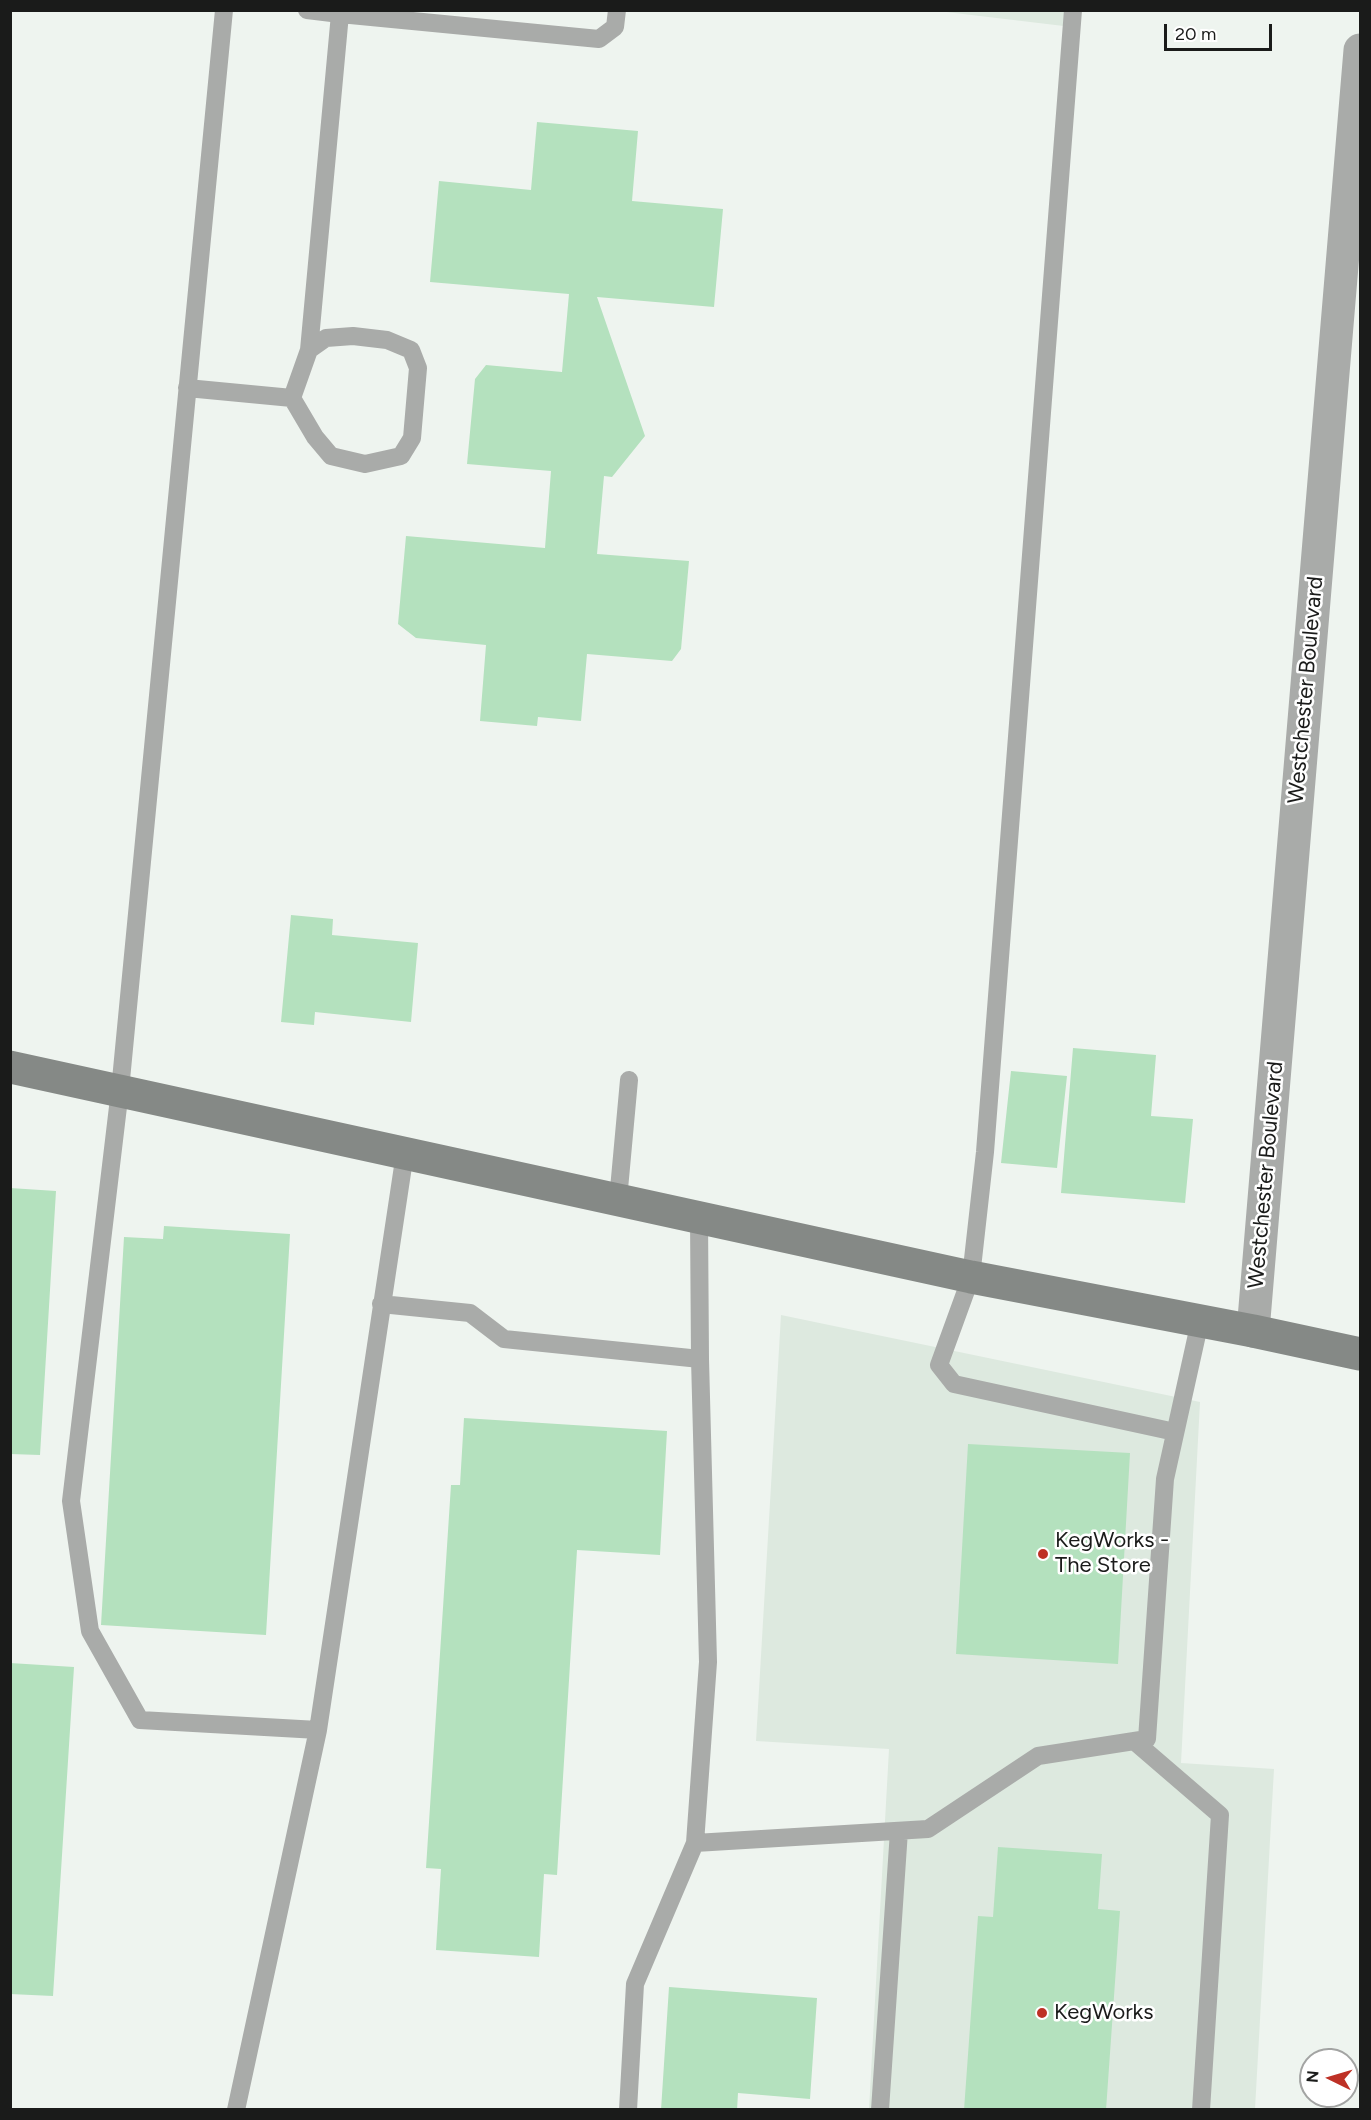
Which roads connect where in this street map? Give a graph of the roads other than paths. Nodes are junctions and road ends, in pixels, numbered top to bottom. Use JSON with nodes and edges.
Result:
{"nodes":[{"id":1,"x":224,"y":10,"type":"edge"},
{"id":2,"x":307,"y":10,"type":"edge"},
{"id":3,"x":616,"y":10,"type":"edge"},
{"id":4,"x":1073,"y":10,"type":"edge"},
{"id":5,"x":312,"y":11,"type":"edge"},
{"id":6,"x":340,"y":14,"type":"junction"},
{"id":7,"x":1360,"y":50,"type":"edge"},
{"id":8,"x":309,"y":350,"type":"junction"},
{"id":9,"x":187,"y":388,"type":"junction"},
{"id":10,"x":292,"y":398,"type":"junction"},
{"id":11,"x":10,"y":1067,"type":"edge"},
{"id":12,"x":629,"y":1080,"type":"dead end"},
{"id":13,"x":120,"y":1090,"type":"junction"},
{"id":14,"x":405,"y":1153,"type":"junction"},
{"id":15,"x":618,"y":1200,"type":"junction"},
{"id":16,"x":699,"y":1217,"type":"junction"},
{"id":17,"x":971,"y":1277,"type":"junction"},
{"id":18,"x":381,"y":1304,"type":"junction"},
{"id":19,"x":1200,"y":1321,"type":"junction"},
{"id":20,"x":1253,"y":1331,"type":"junction"},
{"id":21,"x":1360,"y":1354,"type":"edge"},
{"id":22,"x":700,"y":1359,"type":"junction"},
{"id":23,"x":1175,"y":1432,"type":"junction"},
{"id":24,"x":318,"y":1730,"type":"junction"},
{"id":25,"x":1134,"y":1741,"type":"junction"},
{"id":26,"x":899,"y":1831,"type":"junction"},
{"id":27,"x":695,"y":1843,"type":"junction"},
{"id":28,"x":236,"y":2109,"type":"edge"},
{"id":29,"x":628,"y":2109,"type":"edge"},
{"id":30,"x":880,"y":2109,"type":"edge"},
{"id":31,"x":1201,"y":2109,"type":"edge"}],
"edges":[{"from":1,"to":9,"type":"lane"},
{"from":2,"to":5,"type":"lane"},
{"from":3,"to":6,"type":"lane"},
{"from":4,"to":17,"type":"lane"},
{"from":5,"to":6,"type":"lane"},
{"from":6,"to":8,"type":"lane"},
{"from":7,"to":20,"type":"street","name":"Westchester Boulevard"},
{"from":8,"to":10,"type":"lane"},
{"from":8,"to":10,"type":"lane"},
{"from":9,"to":10,"type":"lane"},
{"from":9,"to":13,"type":"lane"},
{"from":11,"to":13,"type":"main road"},
{"from":12,"to":15,"type":"lane"},
{"from":13,"to":14,"type":"main road"},
{"from":13,"to":24,"type":"lane"},
{"from":14,"to":15,"type":"main road"},
{"from":14,"to":18,"type":"lane"},
{"from":15,"to":16,"type":"main road"},
{"from":16,"to":17,"type":"main road"},
{"from":16,"to":22,"type":"lane"},
{"from":17,"to":19,"type":"main road"},
{"from":17,"to":23,"type":"lane"},
{"from":18,"to":22,"type":"lane"},
{"from":18,"to":24,"type":"lane"},
{"from":19,"to":20,"type":"main road"},
{"from":19,"to":23,"type":"lane"},
{"from":20,"to":21,"type":"main road"},
{"from":22,"to":27,"type":"lane"},
{"from":23,"to":25,"type":"lane"},
{"from":24,"to":28,"type":"lane"},
{"from":25,"to":26,"type":"lane"},
{"from":25,"to":31,"type":"lane"},
{"from":26,"to":27,"type":"lane"},
{"from":26,"to":30,"type":"lane"},
{"from":27,"to":29,"type":"lane"}]}
